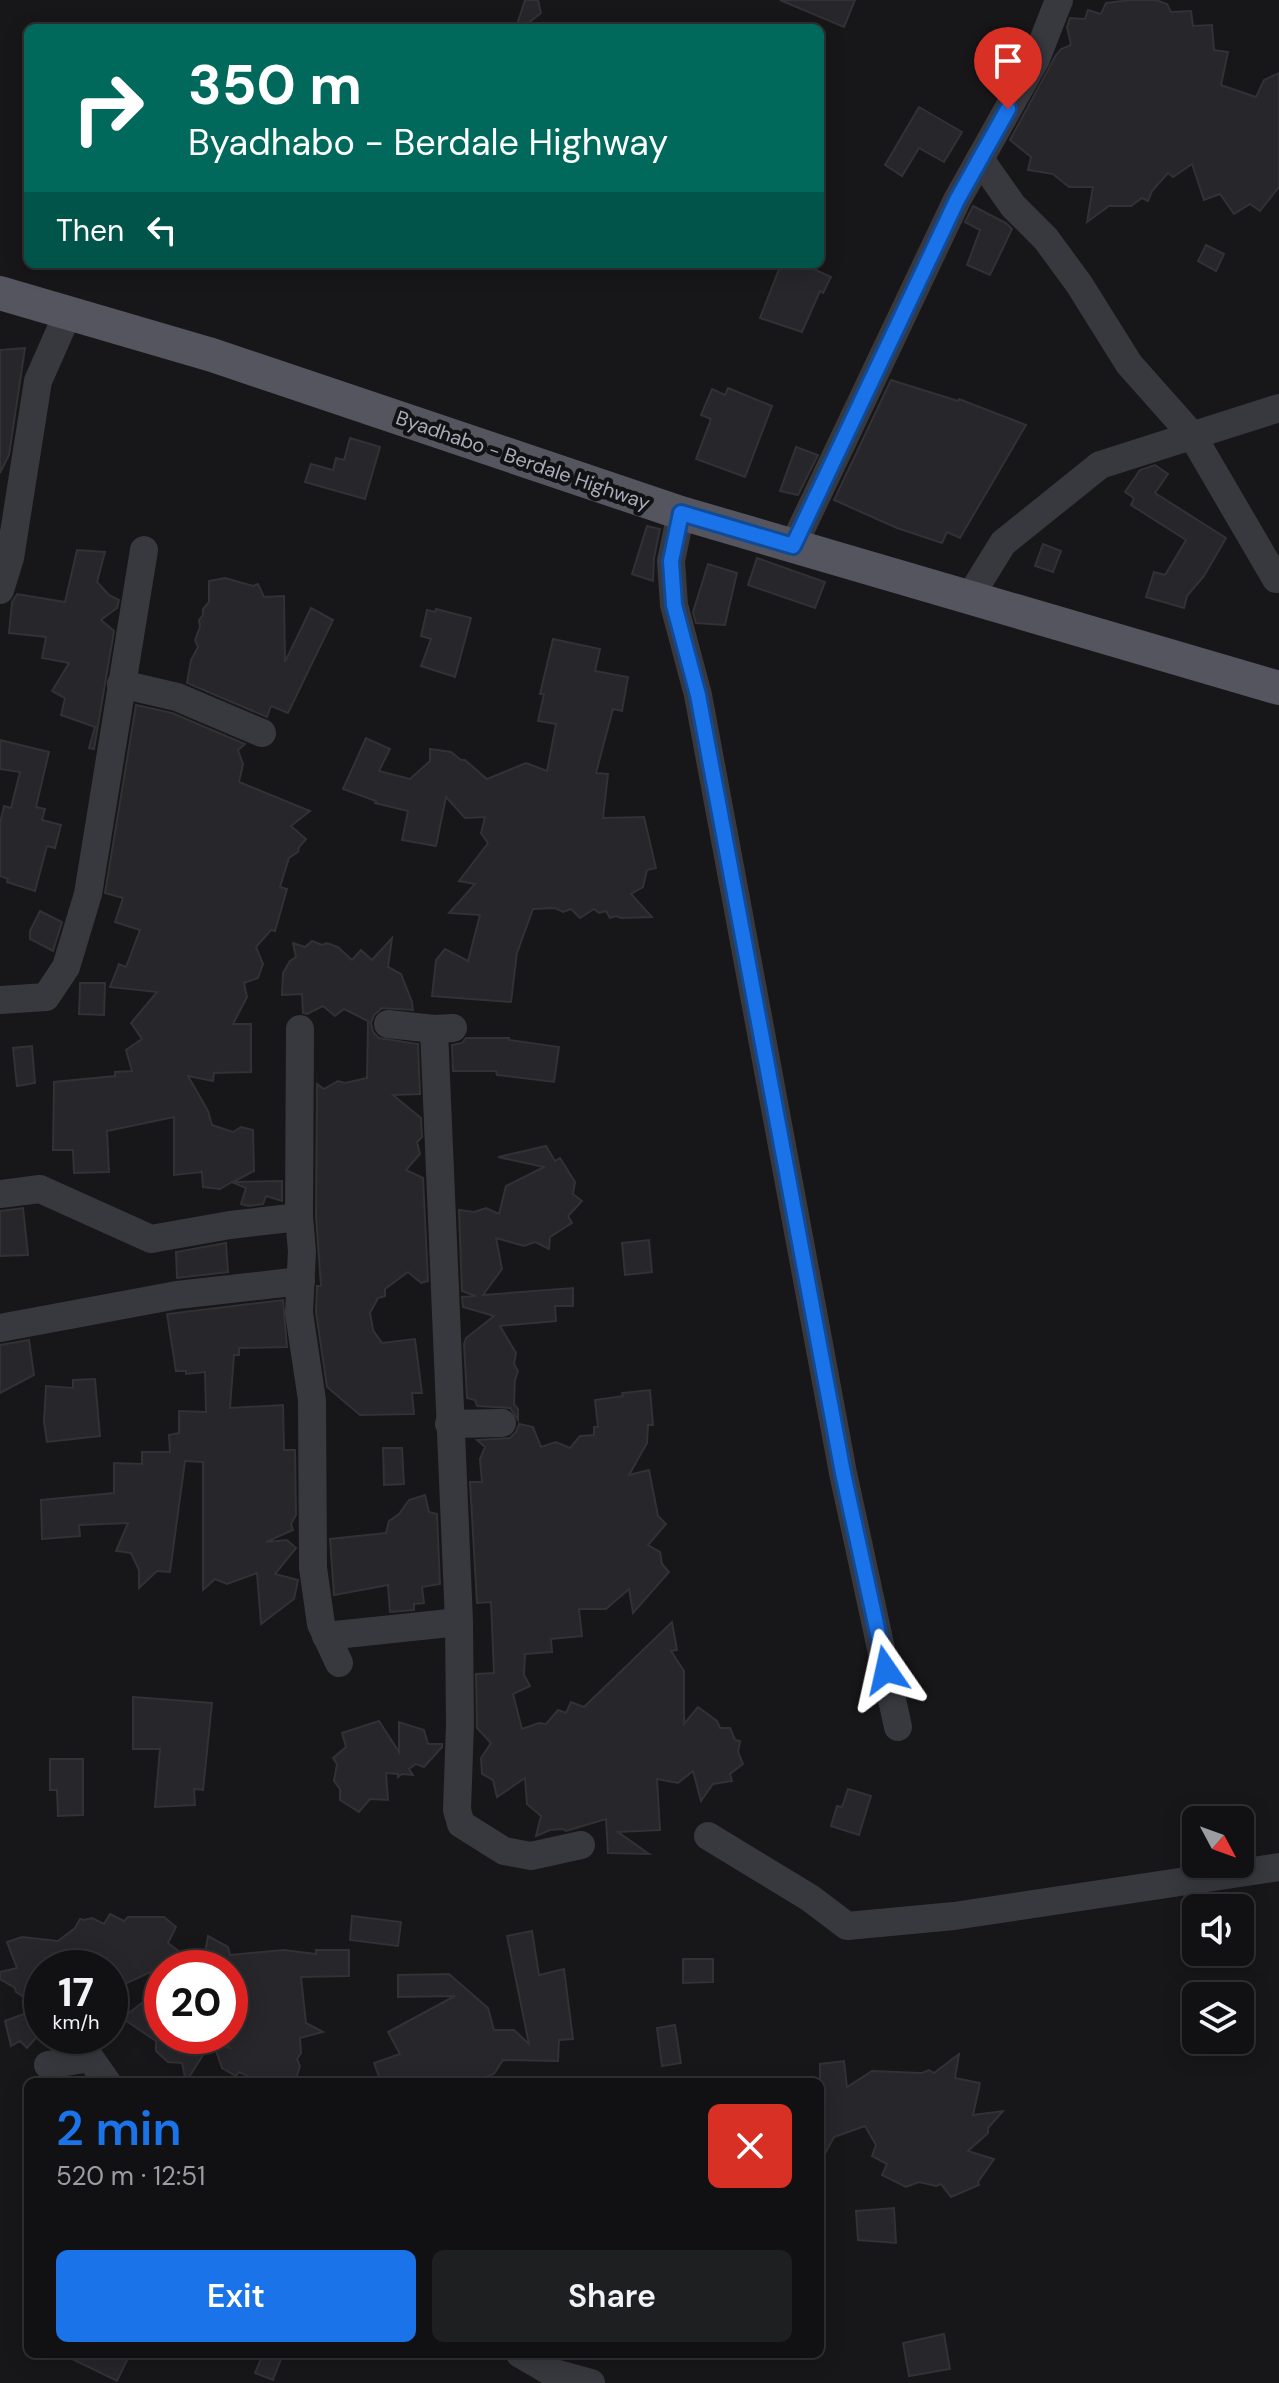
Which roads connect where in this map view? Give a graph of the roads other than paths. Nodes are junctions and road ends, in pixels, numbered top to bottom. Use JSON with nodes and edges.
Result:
{"nodes":[{"id":1,"x":1059,"y":0,"type":"edge"},
{"id":2,"x":980,"y":159,"type":"junction"},
{"id":3,"x":0,"y":293,"type":"edge"},
{"id":4,"x":68,"y":313,"type":"junction"},
{"id":5,"x":1279,"y":408,"type":"edge"},
{"id":6,"x":1192,"y":435,"type":"junction"},
{"id":7,"x":681,"y":513,"type":"junction"},
{"id":8,"x":793,"y":546,"type":"junction"},
{"id":9,"x":144,"y":550,"type":"dead end"},
{"id":10,"x":1278,"y":578,"type":"edge"},
{"id":11,"x":0,"y":590,"type":"edge"},
{"id":12,"x":969,"y":598,"type":"junction"},
{"id":13,"x":121,"y":684,"type":"junction"},
{"id":14,"x":1279,"y":688,"type":"edge"},
{"id":15,"x":262,"y":733,"type":"dead end"},
{"id":16,"x":0,"y":1000,"type":"edge"},
{"id":17,"x":388,"y":1024,"type":"dead end"},
{"id":18,"x":300,"y":1029,"type":"dead end"},
{"id":19,"x":0,"y":1194,"type":"edge"},
{"id":20,"x":299,"y":1217,"type":"junction"},
{"id":21,"x":301,"y":1281,"type":"junction"},
{"id":22,"x":0,"y":1328,"type":"edge"},
{"id":23,"x":502,"y":1423,"type":"dead end"},
{"id":24,"x":449,"y":1424,"type":"junction"},
{"id":25,"x":459,"y":1622,"type":"junction"},
{"id":26,"x":326,"y":1636,"type":"junction"},
{"id":27,"x":339,"y":1663,"type":"dead end"},
{"id":28,"x":898,"y":1727,"type":"dead end"},
{"id":29,"x":708,"y":1836,"type":"dead end"},
{"id":30,"x":581,"y":1845,"type":"dead end"},
{"id":31,"x":1279,"y":1867,"type":"edge"},
{"id":32,"x":48,"y":2065,"type":"dead end"},
{"id":33,"x":104,"y":2078,"type":"edge"},
{"id":34,"x":527,"y":2358,"type":"edge"},
{"id":35,"x":591,"y":2383,"type":"edge"}],
"edges":[{"from":1,"to":2,"type":"street"},
{"from":2,"to":6,"type":"street"},
{"from":2,"to":8,"type":"street"},
{"from":3,"to":4,"type":"main road","name":"Byadhabo - Berdale Highway"},
{"from":4,"to":7,"type":"main road","name":"Byadhabo - Berdale Highway"},
{"from":4,"to":11,"type":"street"},
{"from":5,"to":6,"type":"street"},
{"from":6,"to":10,"type":"street"},
{"from":6,"to":12,"type":"street"},
{"from":7,"to":8,"type":"main road","name":"Byadhabo - Berdale Highway"},
{"from":7,"to":28,"type":"street"},
{"from":8,"to":12,"type":"main road","name":"Byadhabo - Berdale Highway"},
{"from":9,"to":13,"type":"street"},
{"from":12,"to":14,"type":"main road","name":"Byadhabo - Berdale Highway"},
{"from":13,"to":15,"type":"street"},
{"from":13,"to":16,"type":"street"},
{"from":17,"to":24,"type":"street"},
{"from":18,"to":20,"type":"street"},
{"from":19,"to":20,"type":"street"},
{"from":20,"to":21,"type":"street"},
{"from":21,"to":22,"type":"street"},
{"from":21,"to":26,"type":"street"},
{"from":23,"to":24,"type":"street"},
{"from":24,"to":25,"type":"street"},
{"from":25,"to":26,"type":"street"},
{"from":25,"to":30,"type":"street"},
{"from":26,"to":27,"type":"street"},
{"from":29,"to":31,"type":"street"},
{"from":32,"to":33,"type":"street"},
{"from":34,"to":35,"type":"street"}]}
